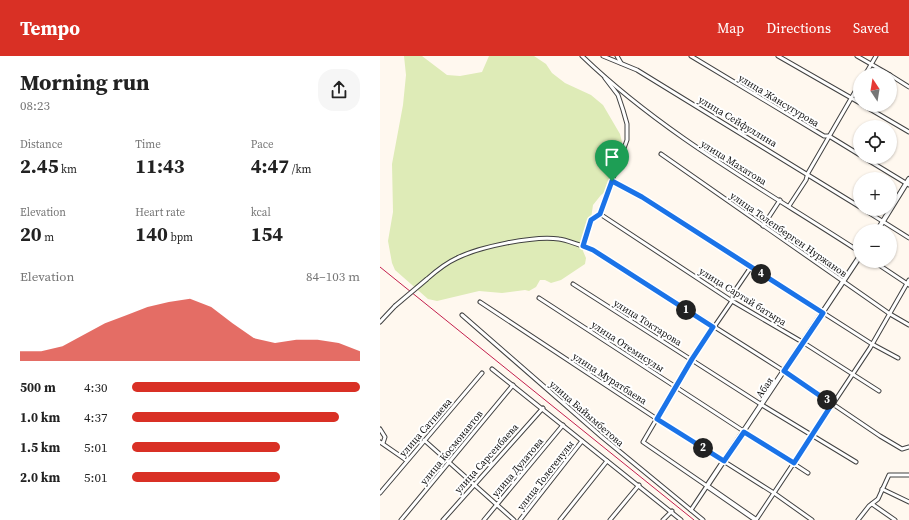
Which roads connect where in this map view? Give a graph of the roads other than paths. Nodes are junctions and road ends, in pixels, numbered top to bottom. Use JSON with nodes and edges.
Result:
{"nodes":[{"id":1,"x":582,"y":56,"type":"edge"},
{"id":2,"x":603,"y":56,"type":"edge"},
{"id":3,"x":617,"y":56,"type":"edge"},
{"id":4,"x":691,"y":56,"type":"edge"},
{"id":5,"x":778,"y":56,"type":"edge"},
{"id":6,"x":857,"y":56,"type":"edge"},
{"id":7,"x":876,"y":56,"type":"edge"},
{"id":8,"x":621,"y":63,"type":"junction"},
{"id":9,"x":872,"y":64,"type":"junction"},
{"id":10,"x":869,"y":68,"type":"edge"},
{"id":11,"x":879,"y":68,"type":"edge"},
{"id":12,"x":605,"y":78,"type":"junction"},
{"id":13,"x":897,"y":79,"type":"edge"},
{"id":14,"x":909,"y":87,"type":"edge"},
{"id":15,"x":853,"y":93,"type":"edge"},
{"id":16,"x":850,"y":98,"type":"junction"},
{"id":17,"x":853,"y":100,"type":"edge"},
{"id":18,"x":875,"y":112,"type":"edge"},
{"id":19,"x":909,"y":132,"type":"edge"},
{"id":20,"x":829,"y":136,"type":"junction"},
{"id":21,"x":853,"y":151,"type":"edge"},
{"id":22,"x":661,"y":154,"type":"dead end"},
{"id":23,"x":875,"y":164,"type":"edge"},
{"id":24,"x":808,"y":173,"type":"junction"},
{"id":25,"x":909,"y":179,"type":"edge"},
{"id":26,"x":612,"y":181,"type":"junction"},
{"id":27,"x":908,"y":184,"type":"edge"},
{"id":28,"x":780,"y":200,"type":"junction"},
{"id":29,"x":853,"y":202,"type":"edge"},
{"id":30,"x":789,"y":206,"type":"junction"},
{"id":31,"x":600,"y":214,"type":"junction"},
{"id":32,"x":874,"y":216,"type":"edge"},
{"id":33,"x":883,"y":222,"type":"junction"},
{"id":34,"x":763,"y":226,"type":"junction"},
{"id":35,"x":909,"y":238,"type":"edge"},
{"id":36,"x":583,"y":246,"type":"junction"},
{"id":37,"x":853,"y":247,"type":"edge"},
{"id":38,"x":751,"y":267,"type":"junction"},
{"id":39,"x":853,"y":267,"type":"edge"},
{"id":40,"x":884,"y":268,"type":"edge"},
{"id":41,"x":844,"y":281,"type":"junction"},
{"id":42,"x":908,"y":283,"type":"edge"},
{"id":43,"x":573,"y":284,"type":"dead end"},
{"id":44,"x":539,"y":298,"type":"dead end"},
{"id":45,"x":732,"y":301,"type":"junction"},
{"id":46,"x":480,"y":302,"type":"dead end"},
{"id":47,"x":823,"y":313,"type":"junction"},
{"id":48,"x":890,"y":314,"type":"junction"},
{"id":49,"x":462,"y":315,"type":"dead end"},
{"id":50,"x":380,"y":322,"type":"edge"},
{"id":51,"x":909,"y":325,"type":"edge"},
{"id":52,"x":713,"y":327,"type":"junction"},
{"id":53,"x":804,"y":343,"type":"junction"},
{"id":54,"x":872,"y":344,"type":"junction"},
{"id":55,"x":898,"y":358,"type":"dead end"},
{"id":56,"x":692,"y":359,"type":"junction"},
{"id":57,"x":492,"y":369,"type":"dead end"},
{"id":58,"x":784,"y":371,"type":"junction"},
{"id":59,"x":482,"y":373,"type":"dead end"},
{"id":60,"x":852,"y":374,"type":"junction"},
{"id":61,"x":513,"y":385,"type":"junction"},
{"id":62,"x":675,"y":387,"type":"junction"},
{"id":63,"x":879,"y":391,"type":"dead end"},
{"id":64,"x":832,"y":404,"type":"junction"},
{"id":65,"x":762,"y":405,"type":"junction"},
{"id":66,"x":543,"y":408,"type":"junction"},
{"id":67,"x":657,"y":419,"type":"junction"},
{"id":68,"x":563,"y":425,"type":"junction"},
{"id":69,"x":380,"y":429,"type":"edge"},
{"id":70,"x":744,"y":432,"type":"junction"},
{"id":71,"x":812,"y":435,"type":"junction"},
{"id":72,"x":424,"y":440,"type":"junction"},
{"id":73,"x":582,"y":440,"type":"junction"},
{"id":74,"x":382,"y":443,"type":"edge"},
{"id":75,"x":909,"y":447,"type":"edge"},
{"id":76,"x":406,"y":460,"type":"junction"},
{"id":77,"x":450,"y":461,"type":"junction"},
{"id":78,"x":607,"y":461,"type":"junction"},
{"id":79,"x":724,"y":461,"type":"junction"},
{"id":80,"x":856,"y":462,"type":"dead end"},
{"id":81,"x":794,"y":463,"type":"junction"},
{"id":82,"x":808,"y":473,"type":"dead end"},
{"id":83,"x":909,"y":476,"type":"edge"},
{"id":84,"x":474,"y":484,"type":"junction"},
{"id":85,"x":640,"y":485,"type":"junction"},
{"id":86,"x":707,"y":486,"type":"junction"},
{"id":87,"x":882,"y":488,"type":"junction"},
{"id":88,"x":774,"y":492,"type":"junction"},
{"id":89,"x":380,"y":493,"type":"edge"},
{"id":90,"x":909,"y":502,"type":"edge"},
{"id":91,"x":497,"y":504,"type":"junction"},
{"id":92,"x":872,"y":504,"type":"junction"},
{"id":93,"x":691,"y":510,"type":"junction"},
{"id":94,"x":672,"y":511,"type":"junction"},
{"id":95,"x":859,"y":519,"type":"edge"},
{"id":96,"x":401,"y":520,"type":"edge"},
{"id":97,"x":443,"y":520,"type":"edge"},
{"id":98,"x":484,"y":520,"type":"edge"},
{"id":99,"x":514,"y":520,"type":"edge"},
{"id":100,"x":520,"y":520,"type":"edge"},
{"id":101,"x":560,"y":520,"type":"edge"},
{"id":102,"x":610,"y":520,"type":"edge"},
{"id":103,"x":663,"y":520,"type":"edge"},
{"id":104,"x":682,"y":520,"type":"edge"},
{"id":105,"x":703,"y":520,"type":"edge"},
{"id":106,"x":756,"y":520,"type":"edge"},
{"id":107,"x":812,"y":520,"type":"edge"},
{"id":108,"x":864,"y":520,"type":"edge"},
{"id":109,"x":895,"y":520,"type":"edge"}],
"edges":[{"from":1,"to":12,"type":"street"},
{"from":2,"to":8,"type":"street","name":"улица Сейфуллина"},
{"from":3,"to":8,"type":"street"},
{"from":4,"to":20,"type":"street","name":"улица Жансугурова"},
{"from":5,"to":16,"type":"street"},
{"from":6,"to":9,"type":"street"},
{"from":7,"to":9,"type":"street"},
{"from":8,"to":24,"type":"street","name":"улица Сейфуллина"},
{"from":9,"to":10,"type":"street"},
{"from":9,"to":11,"type":"street"},
{"from":12,"to":26,"type":"street"},
{"from":12,"to":28,"type":"street","name":"улица Махатова"},
{"from":13,"to":14,"type":"street"},
{"from":15,"to":16,"type":"street"},
{"from":16,"to":17,"type":"street"},
{"from":16,"to":20,"type":"street"},
{"from":18,"to":19,"type":"street"},
{"from":20,"to":21,"type":"street","name":"улица Жансугурова"},
{"from":20,"to":24,"type":"street"},
{"from":22,"to":34,"type":"street","name":"улица Толепберген Нуржанов"},
{"from":23,"to":27,"type":"street"},
{"from":24,"to":29,"type":"street","name":"улица Сейфуллина"},
{"from":24,"to":30,"type":"street"},
{"from":25,"to":27,"type":"street"},
{"from":26,"to":31,"type":"street"},
{"from":26,"to":38,"type":"street"},
{"from":27,"to":33,"type":"street"},
{"from":28,"to":30,"type":"street","name":"улица Махатова"},
{"from":28,"to":34,"type":"street"},
{"from":30,"to":37,"type":"street","name":"улица Махатова"},
{"from":31,"to":36,"type":"street"},
{"from":31,"to":45,"type":"street","name":"улица Сартай батыра"},
{"from":32,"to":33,"type":"street"},
{"from":33,"to":35,"type":"street"},
{"from":34,"to":41,"type":"street","name":"улица Толепберген Нуржанов"},
{"from":36,"to":50,"type":"street","bridge":true},
{"from":36,"to":52,"type":"street"},
{"from":38,"to":45,"type":"street"},
{"from":38,"to":47,"type":"street"},
{"from":39,"to":41,"type":"street","name":"Абая"},
{"from":40,"to":42,"type":"street"},
{"from":41,"to":47,"type":"street","name":"Абая"},
{"from":41,"to":48,"type":"street","name":"улица Толепберген Нуржанов"},
{"from":42,"to":48,"type":"street"},
{"from":43,"to":56,"type":"street","name":"улица Токтарова"},
{"from":44,"to":62,"type":"street","name":"улица Отемисулы"},
{"from":45,"to":52,"type":"street"},
{"from":45,"to":53,"type":"street","name":"улица Сартай батыра"},
{"from":46,"to":67,"type":"street","name":"улица Муратбаева"},
{"from":47,"to":53,"type":"street","name":"Абая"},
{"from":47,"to":54,"type":"street"},
{"from":48,"to":51,"type":"street","name":"улица Толепберген Нуржанов"},
{"from":48,"to":54,"type":"street"},
{"from":49,"to":93,"type":"street","name":"улица Байымбетова"},
{"from":52,"to":56,"type":"street"},
{"from":52,"to":58,"type":"street"},
{"from":53,"to":58,"type":"street","name":"Абая"},
{"from":53,"to":60,"type":"street","name":"улица Сартай батыра"},
{"from":54,"to":55,"type":"street"},
{"from":54,"to":60,"type":"street"},
{"from":56,"to":62,"type":"street"},
{"from":56,"to":65,"type":"street","name":"улица Токтарова"},
{"from":57,"to":61,"type":"street"},
{"from":58,"to":64,"type":"street"},
{"from":58,"to":65,"type":"street","name":"Абая"},
{"from":59,"to":72,"type":"street","name":"улица Сатпаева"},
{"from":60,"to":63,"type":"street","name":"улица Сартай батыра"},
{"from":60,"to":64,"type":"street"},
{"from":61,"to":66,"type":"street"},
{"from":61,"to":77,"type":"street","name":"улица Космонавтов"},
{"from":62,"to":67,"type":"street"},
{"from":62,"to":70,"type":"street","name":"улица Отемисулы"},
{"from":64,"to":71,"type":"street"},
{"from":64,"to":75,"type":"street"},
{"from":65,"to":70,"type":"street","name":"Абая"},
{"from":65,"to":71,"type":"street","name":"улица Токтарова"},
{"from":66,"to":68,"type":"street"},
{"from":66,"to":84,"type":"street","name":"улица Сарсенбаева"},
{"from":67,"to":79,"type":"street","name":"улица Муратбаева"},
{"from":67,"to":86,"type":"street"},
{"from":68,"to":73,"type":"street"},
{"from":68,"to":91,"type":"street","name":"улица Дулатова"},
{"from":69,"to":74,"type":"street"},
{"from":70,"to":79,"type":"street","name":"Абая"},
{"from":70,"to":81,"type":"street","name":"улица Отемисулы"},
{"from":71,"to":80,"type":"street","name":"улица Токтарова"},
{"from":71,"to":81,"type":"street"},
{"from":72,"to":76,"type":"street","name":"улица Сатпаева"},
{"from":72,"to":77,"type":"street"},
{"from":73,"to":78,"type":"street"},
{"from":73,"to":100,"type":"street","name":"улица Толегенулы"},
{"from":74,"to":76,"type":"street"},
{"from":76,"to":89,"type":"street","name":"улица Сатпаева"},
{"from":77,"to":84,"type":"street"},
{"from":77,"to":96,"type":"street","name":"улица Космонавтов"},
{"from":78,"to":85,"type":"street"},
{"from":78,"to":101,"type":"street"},
{"from":79,"to":86,"type":"street","name":"Абая"},
{"from":79,"to":88,"type":"street","name":"улица Муратбаева"},
{"from":81,"to":82,"type":"street","name":"улица Отемисулы"},
{"from":81,"to":88,"type":"street"},
{"from":83,"to":87,"type":"street"},
{"from":84,"to":91,"type":"street"},
{"from":84,"to":97,"type":"street","name":"улица Сарсенбаева"},
{"from":85,"to":94,"type":"street"},
{"from":85,"to":102,"type":"street"},
{"from":86,"to":93,"type":"street"},
{"from":86,"to":106,"type":"street"},
{"from":87,"to":90,"type":"street"},
{"from":87,"to":92,"type":"street"},
{"from":88,"to":106,"type":"street"},
{"from":88,"to":107,"type":"street","name":"улица Муратбаева"},
{"from":91,"to":98,"type":"street","name":"улица Дулатова"},
{"from":91,"to":99,"type":"street"},
{"from":92,"to":95,"type":"street"},
{"from":92,"to":109,"type":"street"},
{"from":93,"to":105,"type":"street","name":"улица Байымбетова"},
{"from":94,"to":103,"type":"street"},
{"from":94,"to":104,"type":"street"},
{"from":95,"to":108,"type":"street"}]}
